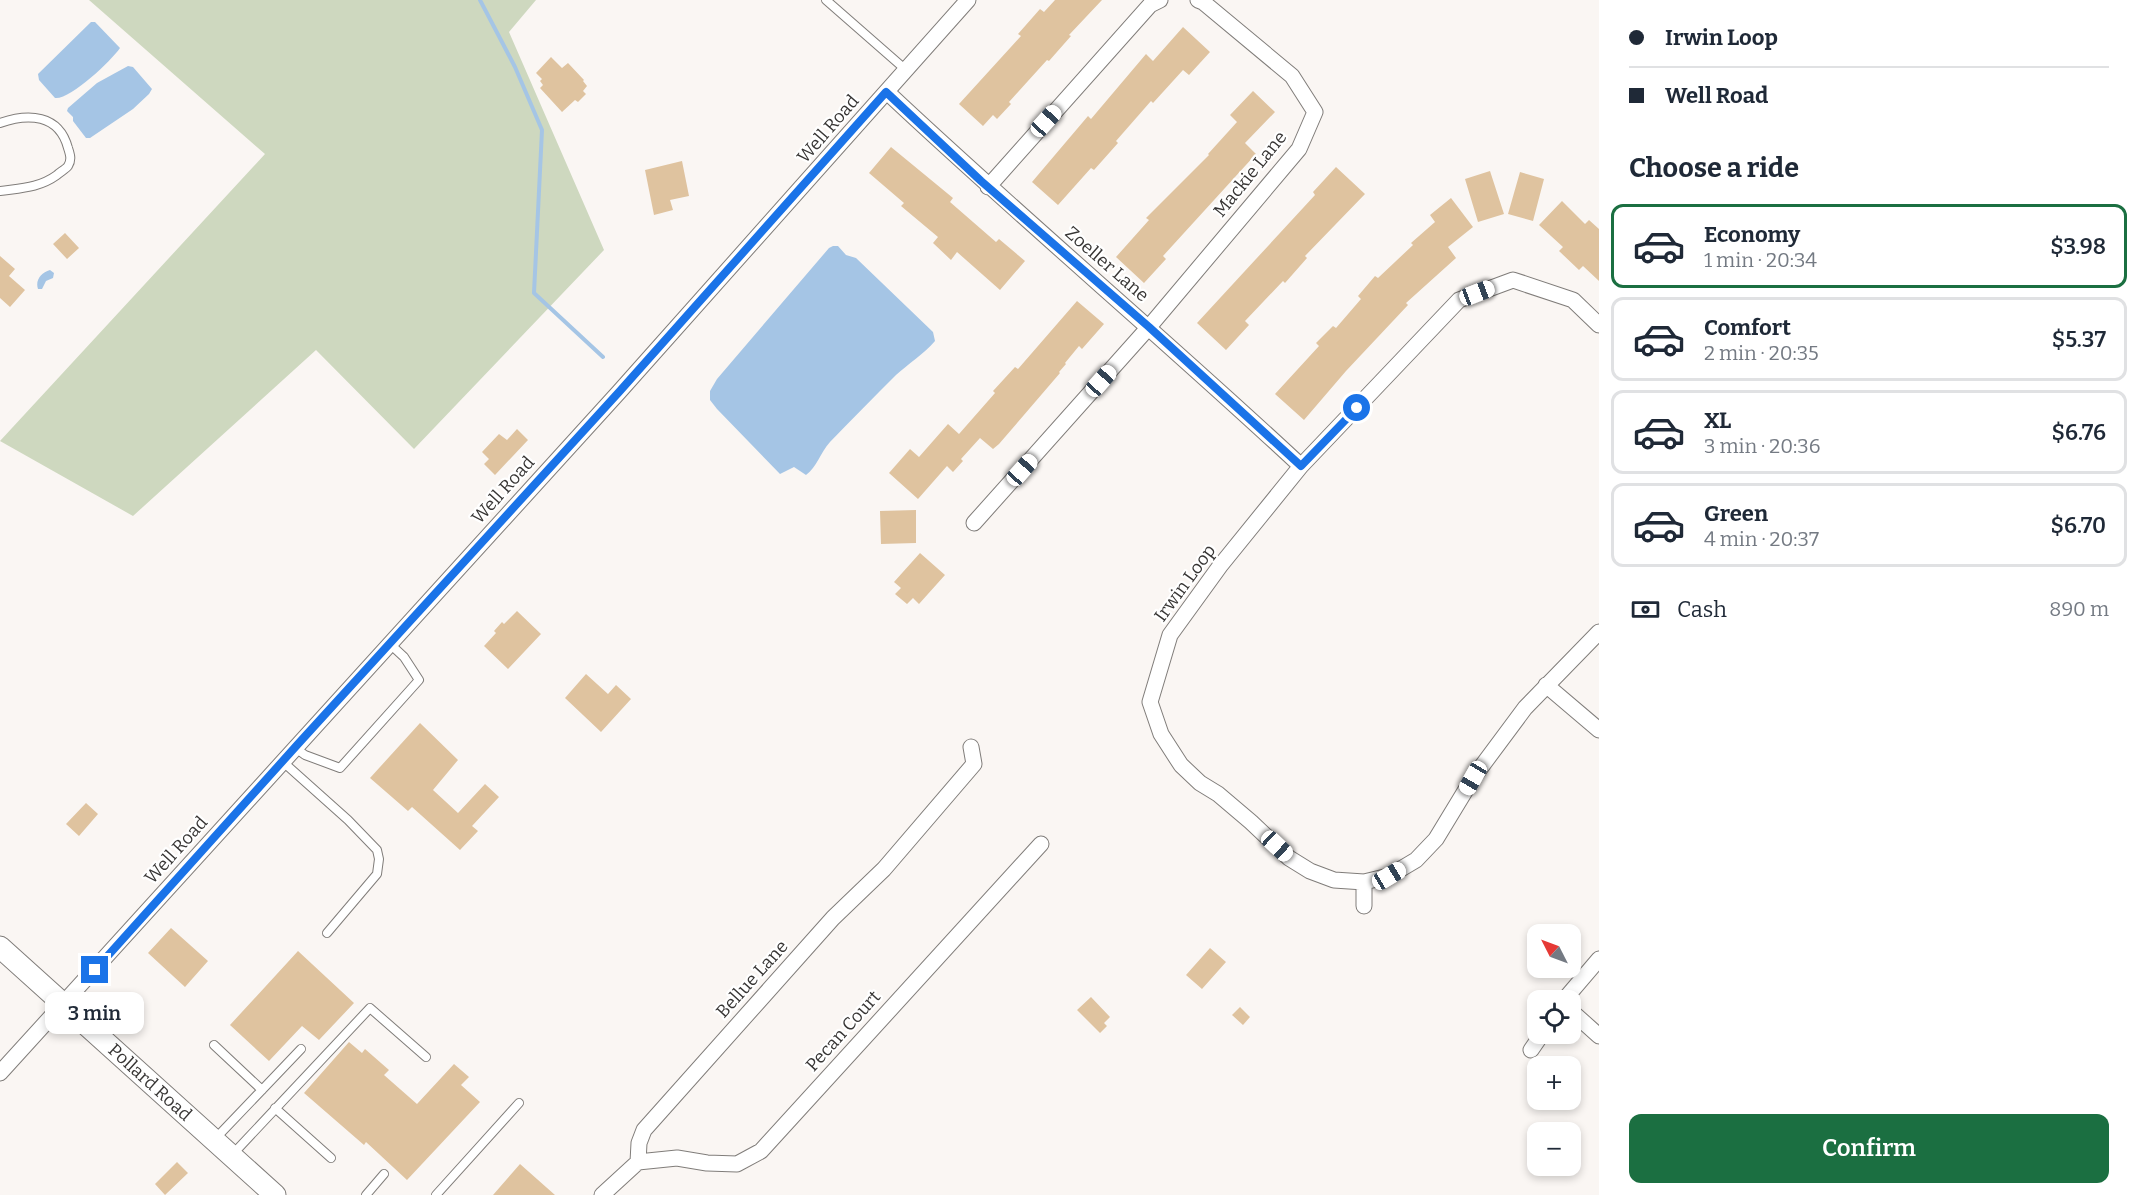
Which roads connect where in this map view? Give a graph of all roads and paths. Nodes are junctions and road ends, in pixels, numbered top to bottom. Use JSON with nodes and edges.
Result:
{"nodes":[{"id":1,"x":826,"y":0,"type":"edge"},
{"id":2,"x":968,"y":0,"type":"edge"},
{"id":3,"x":1160,"y":0,"type":"edge"},
{"id":4,"x":1198,"y":0,"type":"edge"},
{"id":5,"x":906,"y":70,"type":"junction"},
{"id":6,"x":886,"y":92,"type":"junction"},
{"id":7,"x":0,"y":123,"type":"edge"},
{"id":8,"x":988,"y":187,"type":"junction"},
{"id":9,"x":0,"y":191,"type":"edge"},
{"id":10,"x":1599,"y":325,"type":"edge"},
{"id":11,"x":1149,"y":327,"type":"junction"},
{"id":12,"x":1301,"y":466,"type":"junction"},
{"id":13,"x":974,"y":524,"type":"dead end"},
{"id":14,"x":1599,"y":632,"type":"edge"},
{"id":15,"x":389,"y":643,"type":"junction"},
{"id":16,"x":1546,"y":685,"type":"junction"},
{"id":17,"x":1599,"y":730,"type":"edge"},
{"id":18,"x":294,"y":747,"type":"junction"},
{"id":19,"x":971,"y":747,"type":"dead end"},
{"id":20,"x":282,"y":761,"type":"junction"},
{"id":21,"x":1041,"y":844,"type":"dead end"},
{"id":22,"x":1364,"y":882,"type":"junction"},
{"id":23,"x":1364,"y":906,"type":"dead end"},
{"id":24,"x":327,"y":933,"type":"dead end"},
{"id":25,"x":0,"y":947,"type":"edge"},
{"id":26,"x":1599,"y":959,"type":"edge"},
{"id":27,"x":1573,"y":990,"type":"edge"},
{"id":28,"x":64,"y":1005,"type":"junction"},
{"id":29,"x":1581,"y":1020,"type":"edge"},
{"id":30,"x":1599,"y":1036,"type":"edge"},
{"id":31,"x":1535,"y":1044,"type":"edge"},
{"id":32,"x":214,"y":1045,"type":"dead end"},
{"id":33,"x":301,"y":1049,"type":"dead end"},
{"id":34,"x":1531,"y":1050,"type":"dead end"},
{"id":35,"x":426,"y":1057,"type":"dead end"},
{"id":36,"x":0,"y":1073,"type":"edge"},
{"id":37,"x":262,"y":1090,"type":"junction"},
{"id":38,"x":519,"y":1103,"type":"dead end"},
{"id":39,"x":275,"y":1108,"type":"junction"},
{"id":40,"x":214,"y":1140,"type":"junction"},
{"id":41,"x":231,"y":1156,"type":"junction"},
{"id":42,"x":331,"y":1158,"type":"dead end"},
{"id":43,"x":638,"y":1162,"type":"junction"},
{"id":44,"x":384,"y":1174,"type":"dead end"},
{"id":45,"x":275,"y":1195,"type":"edge"},
{"id":46,"x":366,"y":1195,"type":"edge"},
{"id":47,"x":436,"y":1195,"type":"edge"},
{"id":48,"x":602,"y":1195,"type":"edge"}],
"edges":[{"from":1,"to":5,"type":"lane"},
{"from":2,"to":5,"type":"street","name":"Well Road"},
{"from":3,"to":8,"type":"street"},
{"from":4,"to":11,"type":"street","name":"Mackie Lane"},
{"from":5,"to":6,"type":"street","name":"Well Road"},
{"from":6,"to":8,"type":"street","name":"Zoeller Lane"},
{"from":6,"to":15,"type":"street","name":"Well Road"},
{"from":7,"to":9,"type":"lane"},
{"from":8,"to":11,"type":"street","name":"Zoeller Lane"},
{"from":10,"to":12,"type":"street","name":"Irwin Loop"},
{"from":11,"to":12,"type":"street","name":"Zoeller Lane"},
{"from":11,"to":13,"type":"street"},
{"from":12,"to":22,"type":"street","name":"Irwin Loop"},
{"from":14,"to":16,"type":"street","name":"Irwin Loop"},
{"from":15,"to":18,"type":"street","name":"Well Road"},
{"from":15,"to":18,"type":"lane"},
{"from":16,"to":17,"type":"street"},
{"from":16,"to":22,"type":"street","name":"Irwin Loop"},
{"from":18,"to":20,"type":"street","name":"Well Road"},
{"from":19,"to":43,"type":"street","name":"Bellue Lane"},
{"from":20,"to":24,"type":"lane"},
{"from":20,"to":28,"type":"street","name":"Well Road"},
{"from":21,"to":43,"type":"street","name":"Pecan Court"},
{"from":22,"to":23,"type":"street"},
{"from":25,"to":28,"type":"street","name":"Pollard Road"},
{"from":26,"to":27,"type":"street"},
{"from":28,"to":36,"type":"street","name":"Well Road"},
{"from":28,"to":40,"type":"street","name":"Pollard Road"},
{"from":29,"to":30,"type":"street"},
{"from":31,"to":34,"type":"street"},
{"from":32,"to":37,"type":"lane"},
{"from":33,"to":37,"type":"lane"},
{"from":35,"to":39,"type":"lane"},
{"from":37,"to":40,"type":"lane"},
{"from":38,"to":47,"type":"lane"},
{"from":39,"to":41,"type":"lane"},
{"from":39,"to":42,"type":"lane"},
{"from":40,"to":41,"type":"street","name":"Pollard Road"},
{"from":41,"to":45,"type":"street","name":"Pollard Road"},
{"from":43,"to":48,"type":"street"},
{"from":44,"to":46,"type":"lane"}]}
